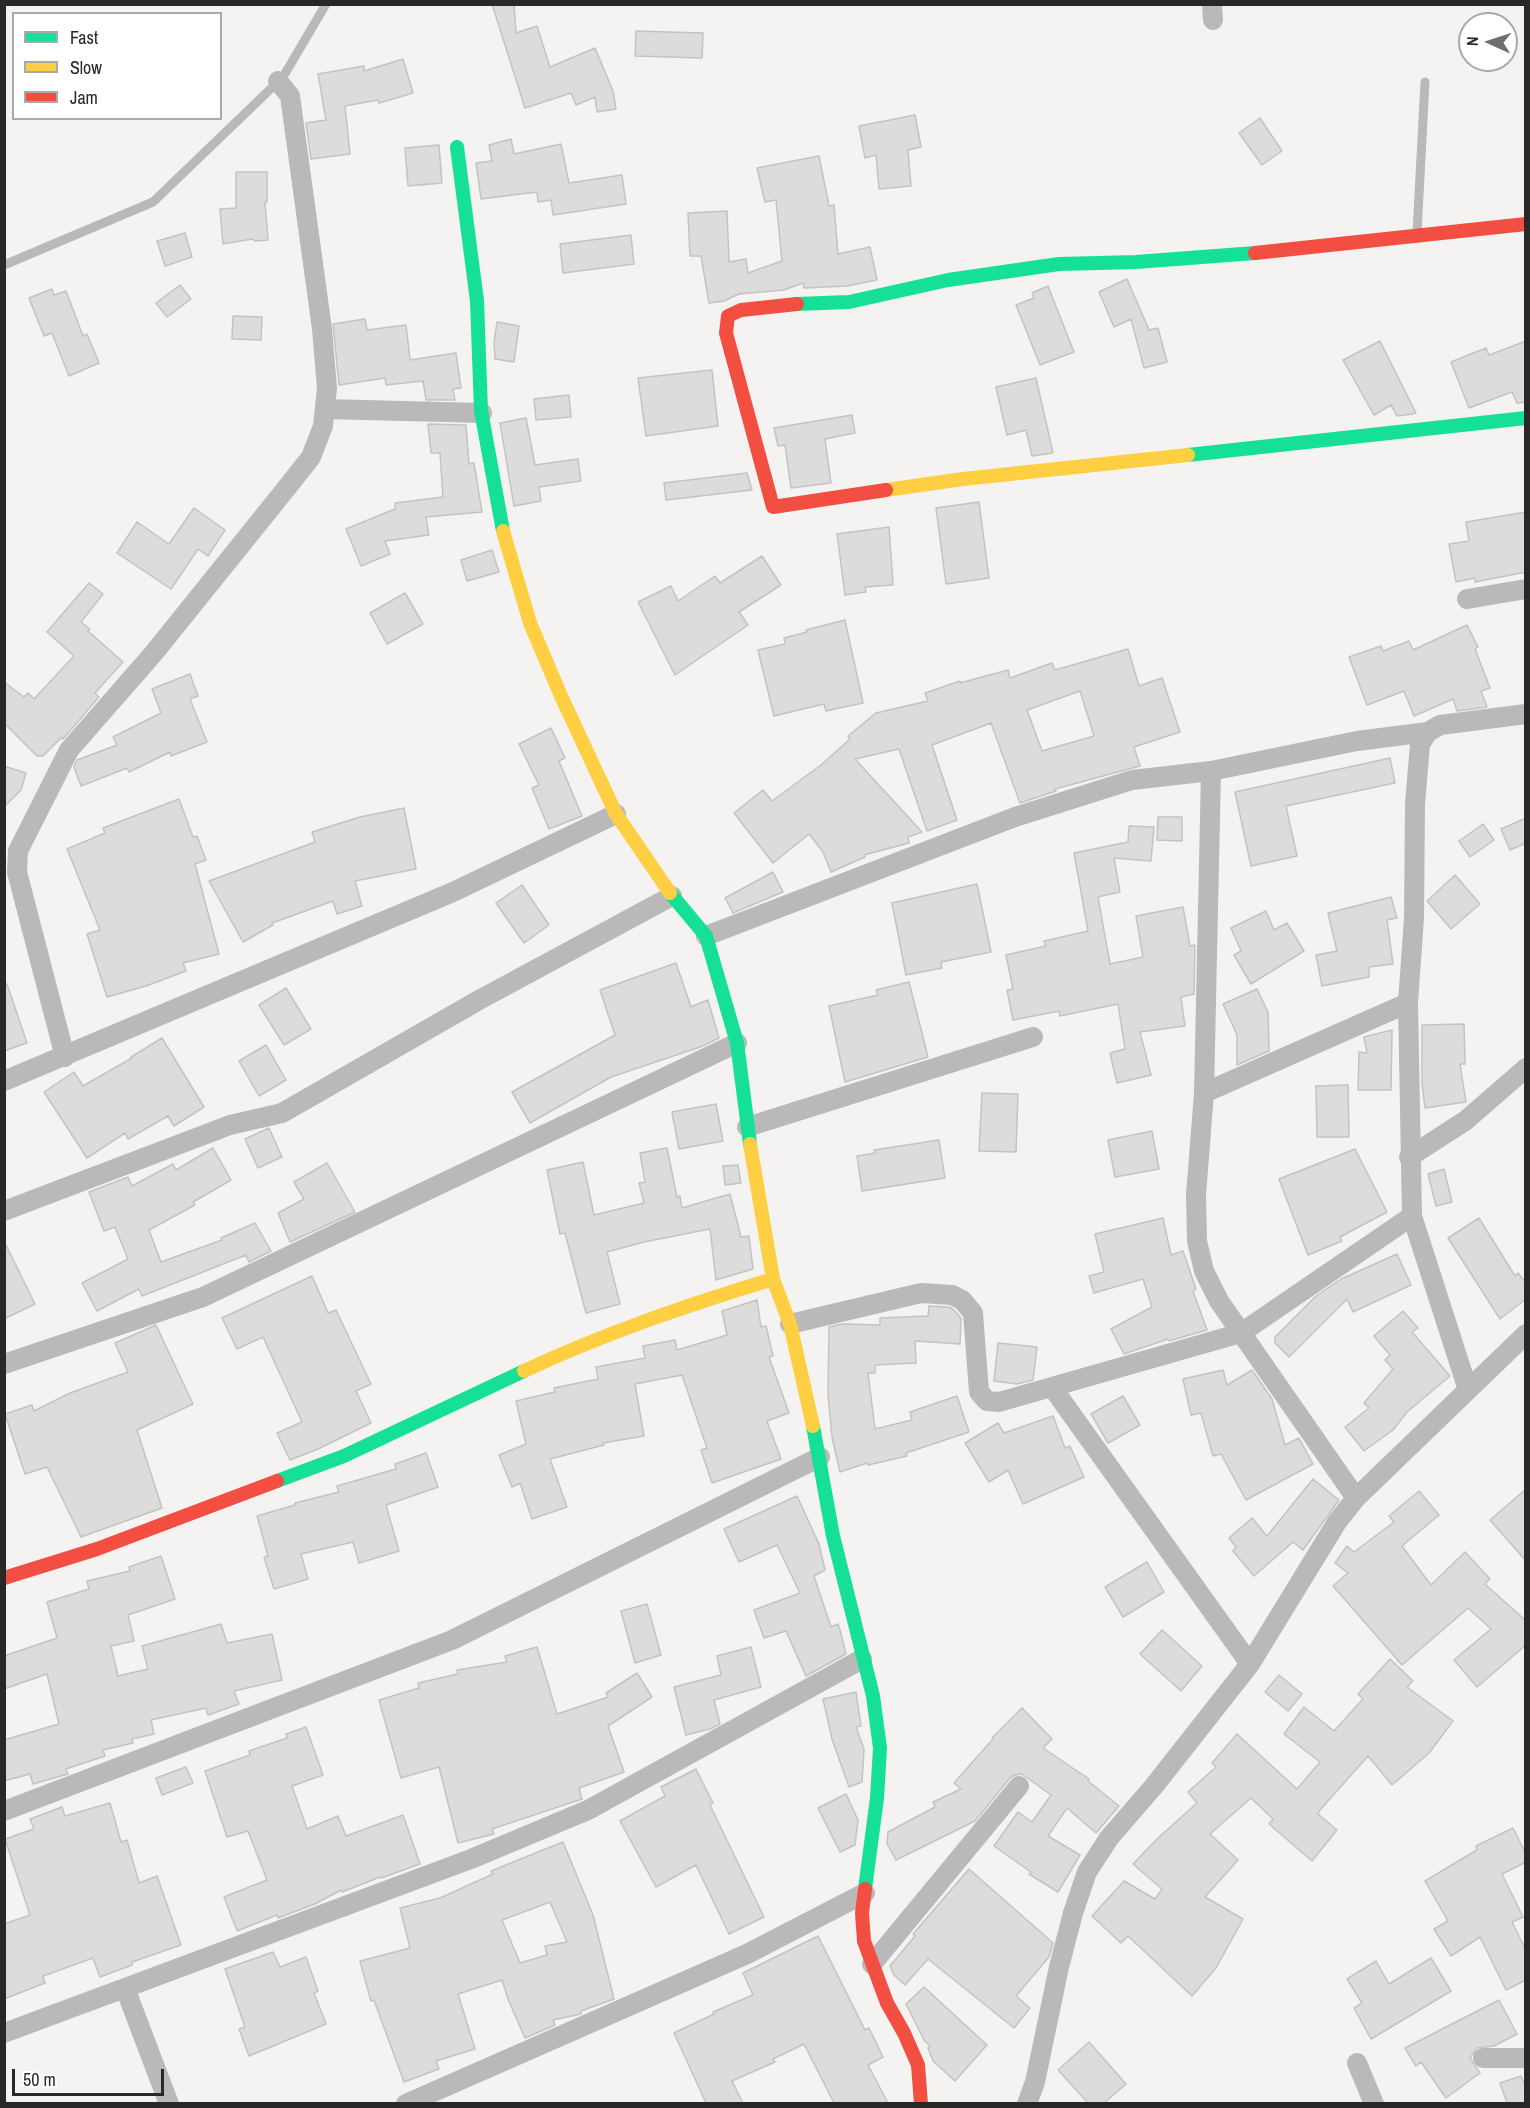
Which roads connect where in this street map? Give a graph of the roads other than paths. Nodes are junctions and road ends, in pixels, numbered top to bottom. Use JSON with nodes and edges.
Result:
{"nodes":[{"id":1,"x":326,"y":4,"type":"edge"},
{"id":2,"x":278,"y":81,"type":"junction"},
{"id":3,"x":1425,"y":82,"type":"dead end"},
{"id":4,"x":457,"y":147,"type":"dead end"},
{"id":5,"x":1526,"y":224,"type":"edge"},
{"id":6,"x":1417,"y":235,"type":"junction"},
{"id":7,"x":4,"y":265,"type":"edge"},
{"id":8,"x":324,"y":409,"type":"junction"},
{"id":9,"x":482,"y":413,"type":"junction"},
{"id":10,"x":1526,"y":418,"type":"edge"},
{"id":11,"x":1526,"y":589,"type":"edge"},
{"id":12,"x":1467,"y":599,"type":"dead end"},
{"id":13,"x":1526,"y":714,"type":"edge"},
{"id":14,"x":1428,"y":732,"type":"junction"},
{"id":15,"x":1211,"y":771,"type":"junction"},
{"id":16,"x":616,"y":814,"type":"junction"},
{"id":17,"x":672,"y":896,"type":"junction"},
{"id":18,"x":706,"y":936,"type":"junction"},
{"id":19,"x":1408,"y":1003,"type":"junction"},
{"id":20,"x":1033,"y":1037,"type":"dead end"},
{"id":21,"x":737,"y":1044,"type":"junction"},
{"id":22,"x":65,"y":1057,"type":"junction"},
{"id":23,"x":1526,"y":1068,"type":"edge"},
{"id":24,"x":4,"y":1081,"type":"edge"},
{"id":25,"x":1204,"y":1093,"type":"junction"},
{"id":26,"x":747,"y":1127,"type":"junction"},
{"id":27,"x":1409,"y":1157,"type":"junction"},
{"id":28,"x":4,"y":1211,"type":"edge"},
{"id":29,"x":1412,"y":1216,"type":"junction"},
{"id":30,"x":773,"y":1279,"type":"junction"},
{"id":31,"x":790,"y":1324,"type":"junction"},
{"id":32,"x":1241,"y":1333,"type":"junction"},
{"id":33,"x":1526,"y":1334,"type":"edge"},
{"id":34,"x":4,"y":1364,"type":"edge"},
{"id":35,"x":1052,"y":1388,"type":"junction"},
{"id":36,"x":1468,"y":1390,"type":"junction"},
{"id":37,"x":820,"y":1456,"type":"junction"},
{"id":38,"x":1356,"y":1498,"type":"junction"},
{"id":39,"x":4,"y":1578,"type":"edge"},
{"id":40,"x":862,"y":1659,"type":"junction"},
{"id":41,"x":1250,"y":1664,"type":"junction"},
{"id":42,"x":1019,"y":1786,"type":"dead end"},
{"id":43,"x":4,"y":1811,"type":"edge"},
{"id":44,"x":865,"y":1893,"type":"junction"},
{"id":45,"x":872,"y":1964,"type":"junction"},
{"id":46,"x":125,"y":1988,"type":"junction"},
{"id":47,"x":4,"y":2033,"type":"edge"},
{"id":48,"x":1483,"y":2058,"type":"dead end"},
{"id":49,"x":1526,"y":2058,"type":"edge"},
{"id":50,"x":1357,"y":2063,"type":"dead end"},
{"id":51,"x":915,"y":2101,"type":"edge"},
{"id":52,"x":169,"y":2103,"type":"edge"},
{"id":53,"x":406,"y":2103,"type":"edge"},
{"id":54,"x":1027,"y":2103,"type":"edge"},
{"id":55,"x":1374,"y":2103,"type":"edge"}],
"edges":[{"from":1,"to":2,"type":"lane"},
{"from":2,"to":7,"type":"lane"},
{"from":2,"to":8,"type":"street"},
{"from":3,"to":6,"type":"lane"},
{"from":4,"to":9,"type":"street"},
{"from":5,"to":6,"type":"street"},
{"from":6,"to":10,"type":"street"},
{"from":8,"to":9,"type":"street"},
{"from":8,"to":22,"type":"street"},
{"from":9,"to":16,"type":"street"},
{"from":11,"to":12,"type":"street"},
{"from":13,"to":14,"type":"street"},
{"from":14,"to":15,"type":"street"},
{"from":14,"to":19,"type":"street"},
{"from":15,"to":18,"type":"street"},
{"from":15,"to":25,"type":"street"},
{"from":16,"to":17,"type":"street"},
{"from":16,"to":22,"type":"street"},
{"from":17,"to":18,"type":"street"},
{"from":17,"to":28,"type":"street"},
{"from":18,"to":21,"type":"street"},
{"from":19,"to":25,"type":"street"},
{"from":19,"to":27,"type":"street"},
{"from":20,"to":26,"type":"street"},
{"from":21,"to":26,"type":"street"},
{"from":21,"to":34,"type":"street"},
{"from":22,"to":24,"type":"street"},
{"from":23,"to":27,"type":"street"},
{"from":25,"to":32,"type":"street"},
{"from":26,"to":30,"type":"street"},
{"from":27,"to":29,"type":"street"},
{"from":29,"to":32,"type":"street"},
{"from":29,"to":36,"type":"street"},
{"from":30,"to":31,"type":"street"},
{"from":30,"to":39,"type":"street"},
{"from":31,"to":35,"type":"street"},
{"from":31,"to":37,"type":"street"},
{"from":32,"to":35,"type":"street"},
{"from":32,"to":38,"type":"street"},
{"from":33,"to":36,"type":"street"},
{"from":35,"to":41,"type":"street"},
{"from":36,"to":38,"type":"street"},
{"from":37,"to":40,"type":"street"},
{"from":37,"to":43,"type":"street"},
{"from":38,"to":41,"type":"street"},
{"from":40,"to":44,"type":"street"},
{"from":40,"to":46,"type":"street"},
{"from":41,"to":54,"type":"street"},
{"from":42,"to":45,"type":"street"},
{"from":44,"to":45,"type":"street"},
{"from":44,"to":53,"type":"street"},
{"from":45,"to":51,"type":"street"},
{"from":46,"to":47,"type":"street"},
{"from":46,"to":52,"type":"street"},
{"from":48,"to":49,"type":"street"},
{"from":50,"to":55,"type":"street"}]}
